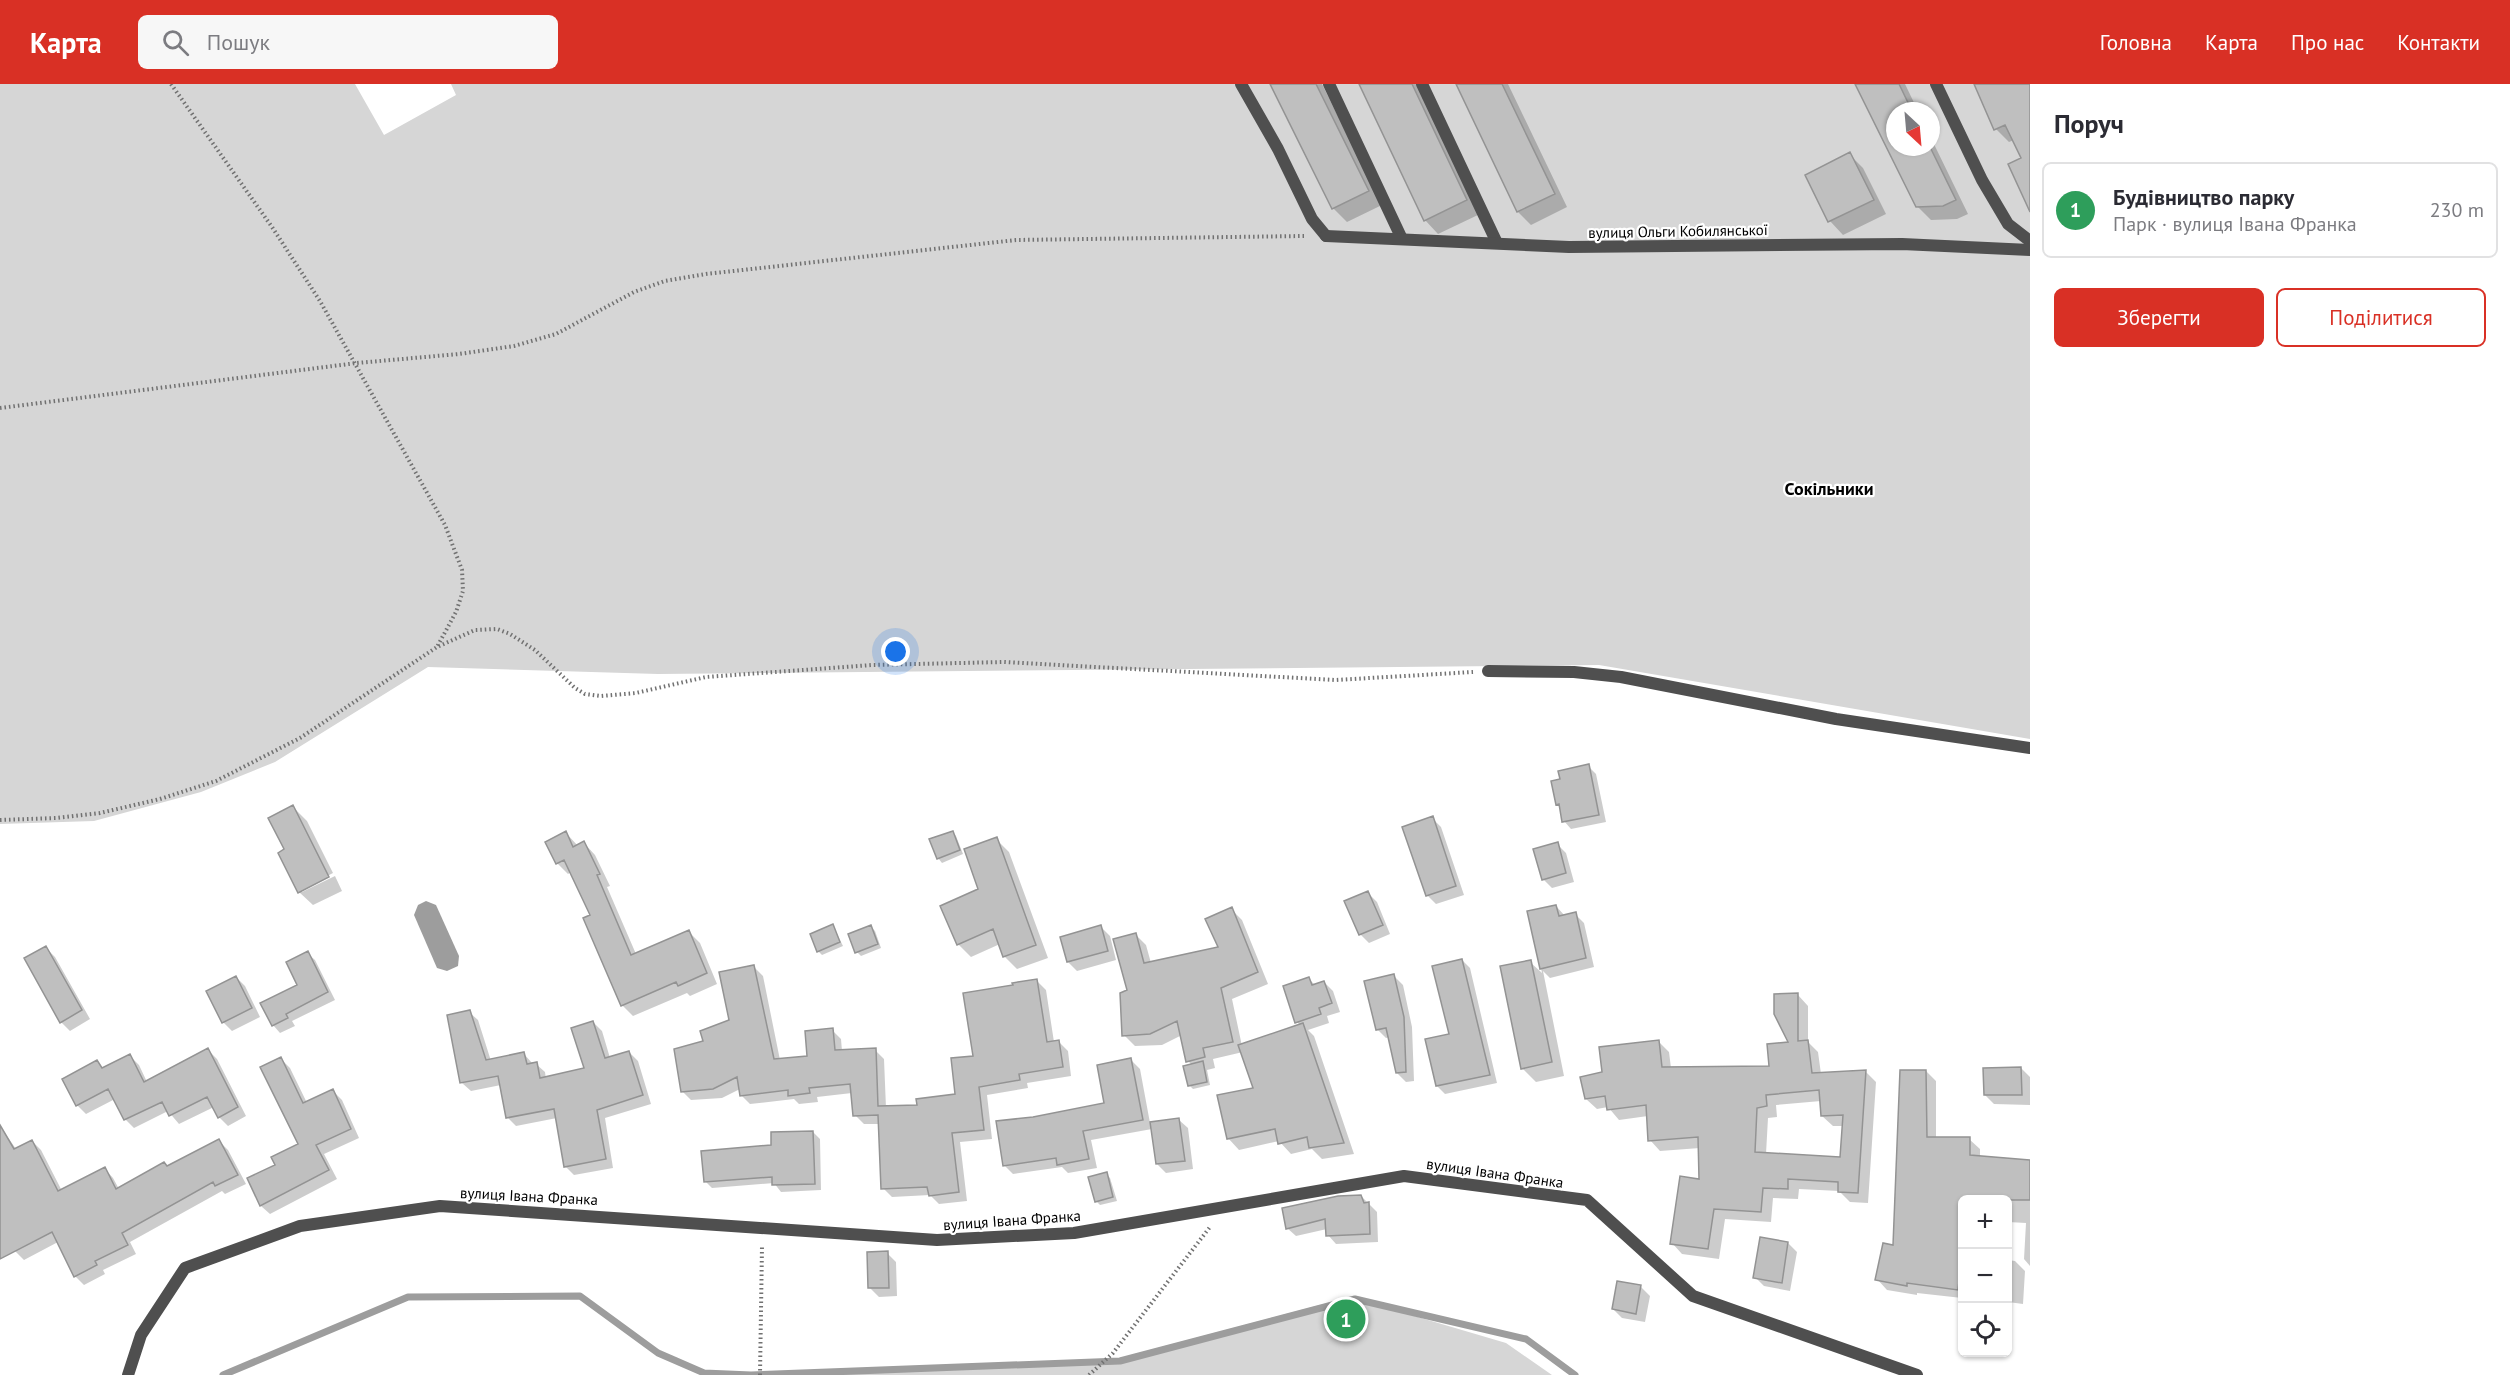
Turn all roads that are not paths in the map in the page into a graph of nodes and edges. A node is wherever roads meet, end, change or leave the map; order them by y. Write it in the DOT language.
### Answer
graph roads {
  1 [pos="1240,84"];
  2 [pos="1329,84"];
  3 [pos="1422,84"];
  4 [pos="1936,84"];
  5 [pos="1402,239"];
  6 [pos="2030,241"];
  7 [pos="1497,243"];
  8 [pos="2030,250"];
  9 [pos="1488,671"];
  10 [pos="2030,748"];
  11 [pos="128,1375"];
  12 [pos="1917,1375"];
  1 -- 5 [label="street, вулиця Ольги Кобилянської"];
  2 -- 5 [label="street"];
  3 -- 7 [label="street"];
  4 -- 6 [label="street"];
  5 -- 7 [label="street, вулиця Ольги Кобилянської"];
  7 -- 8 [label="street, вулиця Ольги Кобилянської"];
  9 -- 10 [label="street"];
  11 -- 12 [label="street, вулиця Івана Франка"];
}
